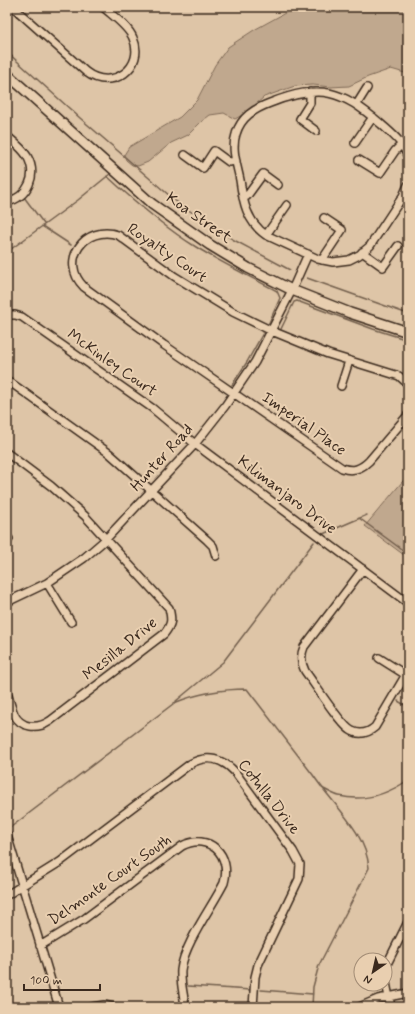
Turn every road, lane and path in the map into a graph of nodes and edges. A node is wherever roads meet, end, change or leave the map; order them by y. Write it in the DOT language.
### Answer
graph roads {
  1 [pos="13,7"];
  2 [pos="103,7"];
  3 [pos="7,74"];
  4 [pos="367,88"];
  5 [pos="310,92"];
  6 [pos="357,104"];
  7 [pos="373,118"];
  8 [pos="316,131"];
  9 [pos="7,136"];
  10 [pos="355,143"];
  11 [pos="404,143"];
  12 [pos="185,155"];
  13 [pos="408,157"];
  14 [pos="359,160"];
  15 [pos="236,161"];
  16 [pos="278,185"];
  17 [pos="408,185"];
  18 [pos="243,198"];
  19 [pos="7,202"];
  20 [pos="287,205"];
  21 [pos="324,218"];
  22 [pos="266,235"];
  23 [pos="398,246"];
  24 [pos="362,252"];
  25 [pos="308,254"];
  26 [pos="322,260"];
  27 [pos="292,290"];
  28 [pos="7,315"];
  29 [pos="272,331"];
  30 [pos="408,332"];
  31 [pos="349,361"];
  32 [pos="7,380"];
  33 [pos="408,384"];
  34 [pos="341,386"];
  35 [pos="235,393"];
  36 [pos="408,415"];
  37 [pos="195,444"];
  38 [pos="7,453"];
  39 [pos="152,490"];
  40 [pos="106,539"];
  41 [pos="216,556"];
  42 [pos="363,569"];
  43 [pos="47,583"];
  44 [pos="7,602"];
  45 [pos="408,603"];
  46 [pos="71,622"];
  47 [pos="379,658"];
  48 [pos="407,673"];
  49 [pos="7,692"];
  50 [pos="7,835"];
  51 [pos="22,886"];
  52 [pos="7,895"];
  53 [pos="408,922"];
  54 [pos="40,946"];
  55 [pos="393,952"];
  56 [pos="388,992"];
  57 [pos="408,993"];
  58 [pos="389,996"];
  59 [pos="59,1007"];
  60 [pos="92,1007"];
  61 [pos="113,1007"];
  62 [pos="185,1007"];
  63 [pos="253,1007"];
  64 [pos="360,1007"];
  65 [pos="391,1007"];
  1 -- 2 [label="street"];
  3 -- 27 [label="main road, Koa Street"];
  4 -- 6 [label="street"];
  5 -- 6 [label="street"];
  5 -- 8 [label="street"];
  5 -- 15 [label="street"];
  6 -- 7 [label="street"];
  7 -- 10 [label="street"];
  7 -- 11 [label="street"];
  9 -- 19 [label="street"];
  11 -- 13 [label="street"];
  11 -- 14 [label="street"];
  12 -- 15 [label="street"];
  15 -- 18 [label="street"];
  16 -- 18 [label="street"];
  17 -- 24 [label="street"];
  18 -- 22 [label="street"];
  20 -- 22 [label="street"];
  21 -- 26 [label="street"];
  22 -- 25 [label="street"];
  23 -- 24 [label="street"];
  24 -- 26 [label="street"];
  25 -- 26 [label="street"];
  25 -- 27 [label="street, Hunter Road"];
  27 -- 29 [label="street, Hunter Road"];
  27 -- 30 [label="main road, Koa Street"];
  28 -- 37 [label="street, McKinley Court"];
  29 -- 31 [label="street"];
  29 -- 35 [label="street, Hunter Road"];
  29 -- 35 [label="street, Royalty Court"];
  31 -- 33 [label="street"];
  31 -- 34 [label="street"];
  32 -- 39 [label="street"];
  35 -- 36 [label="street, Imperial Place"];
  35 -- 37 [label="street, Hunter Road"];
  37 -- 39 [label="street, Hunter Road"];
  37 -- 42 [label="street, Kilimanjaro Drive"];
  38 -- 40 [label="street"];
  39 -- 40 [label="street, Hunter Road"];
  39 -- 41 [label="street"];
  40 -- 43 [label="street, Hunter Road"];
  40 -- 49 [label="street, Mesilla Drive"];
  42 -- 45 [label="street, Kilimanjaro Drive"];
  42 -- 48 [label="street"];
  43 -- 44 [label="street, Hunter Road"];
  43 -- 46 [label="street"];
  47 -- 48 [label="street"];
  50 -- 51 [label="street"];
  51 -- 52 [label="street, Cotulla Drive"];
  51 -- 54 [label="street"];
  51 -- 63 [label="street, Cotulla Drive"];
  53 -- 55 [label="street"];
  54 -- 59 [label="street"];
  54 -- 62 [label="street, Delmonte Court South"];
  56 -- 58 [label="street"];
  57 -- 58 [label="street"];
  58 -- 64 [label="street"];
  58 -- 65 [label="street"];
  60 -- 61 [label="street"];
}
